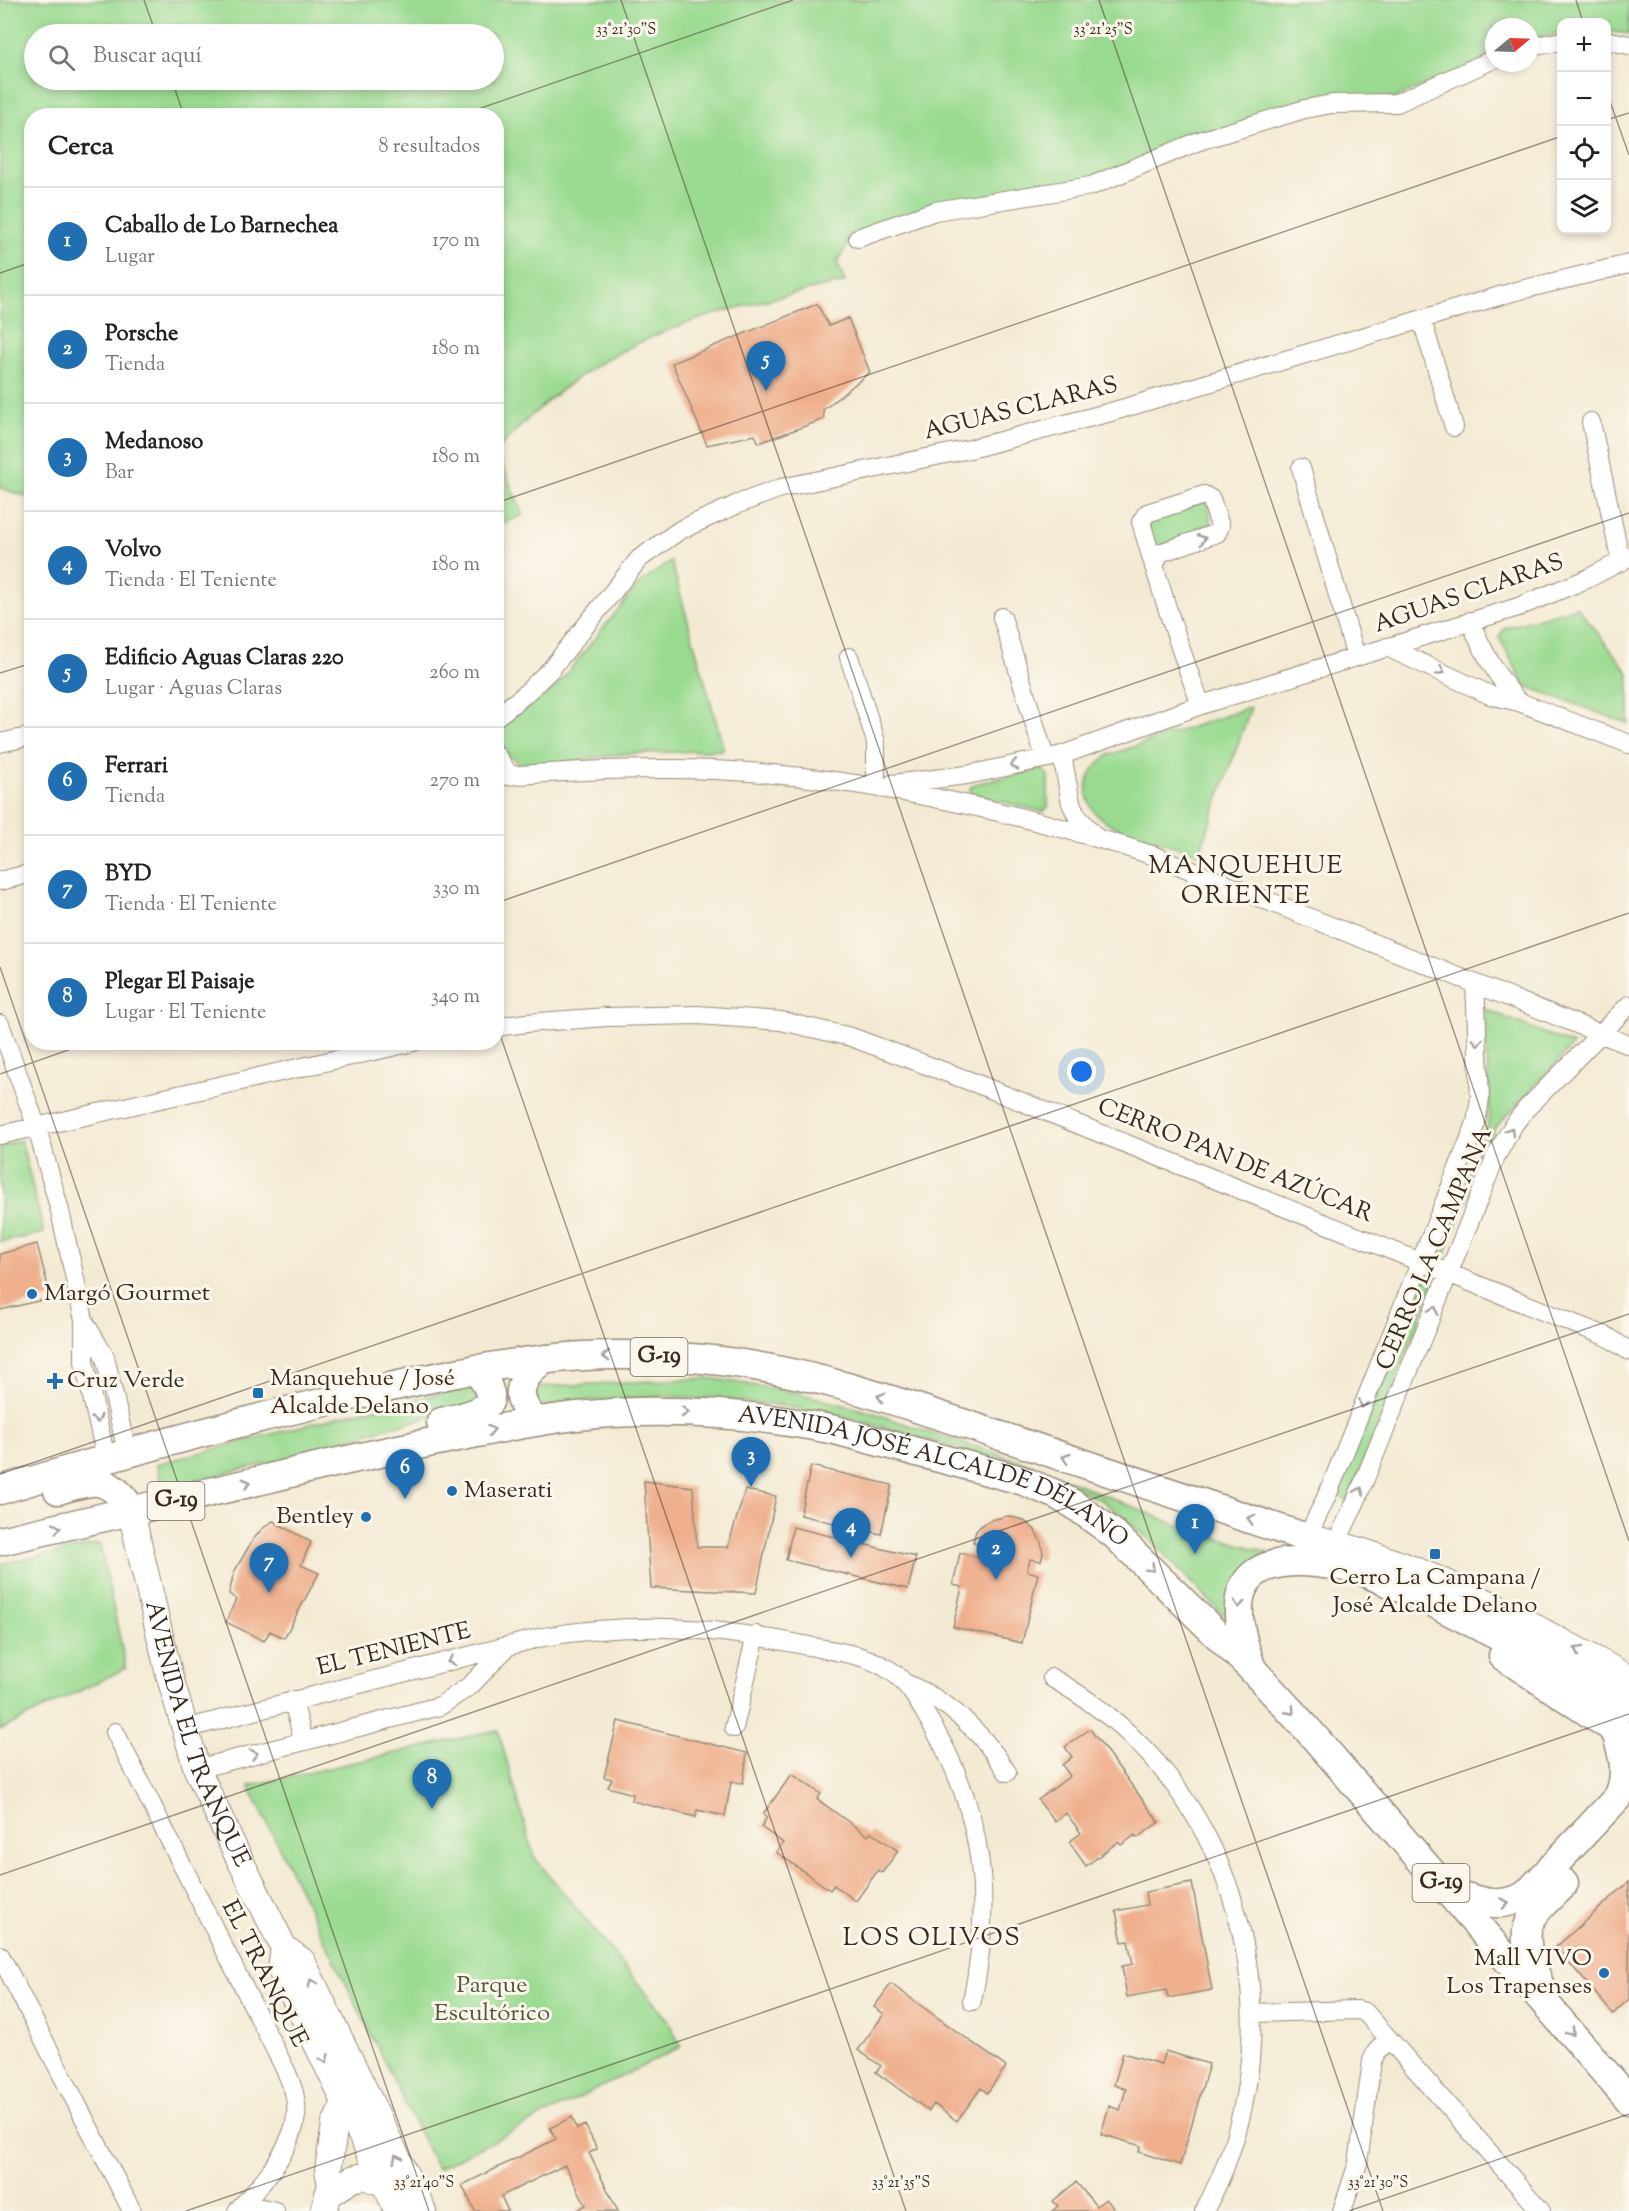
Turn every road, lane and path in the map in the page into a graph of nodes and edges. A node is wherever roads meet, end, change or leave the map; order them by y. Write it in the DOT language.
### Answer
graph roads {
  1 [pos="1611,41"];
  2 [pos="1557,42"];
  3 [pos="1539,45"];
  4 [pos="1629,45"];
  5 [pos="1485,63"];
  6 [pos="858,238"];
  7 [pos="1629,264"];
  8 [pos="1422,320"];
  9 [pos="1591,422"];
  10 [pos="1454,427"];
  11 [pos="1301,468"];
  12 [pos="1625,559"];
  13 [pos="1154,567"];
  14 [pos="1002,617"];
  15 [pos="1470,621"];
  16 [pos="1387,647"];
  17 [pos="849,657"];
  18 [pos="1356,657"];
  19 [pos="1519,702"];
  20 [pos="1201,705"];
  21 [pos="504,711"];
  22 [pos="24,738"];
  23 [pos="0,743"];
  24 [pos="1629,744"];
  25 [pos="1053,756"];
  26 [pos="967,775"];
  27 [pos="504,777"];
  28 [pos="876,786"];
  29 [pos="1071,803"];
  30 [pos="965,805"];
  31 [pos="1042,824"];
  32 [pos="1096,837"];
  33 [pos="24,875"];
  34 [pos="0,881"];
  35 [pos="1475,984"];
  36 [pos="1629,1005"];
  37 [pos="0,1024"];
  38 [pos="504,1026"];
  39 [pos="1602,1034"];
  40 [pos="1629,1045"];
  41 [pos="379,1050"];
  42 [pos="37,1128"];
  43 [pos="0,1135"];
  44 [pos="1419,1262"];
  45 [pos="1449,1274"];
  46 [pos="1629,1351"];
  47 [pos="545,1359"];
  48 [pos="475,1369"];
  49 [pos="536,1421"];
  50 [pos="117,1455"];
  51 [pos="351,1458"];
  52 [pos="0,1490"];
  53 [pos="0,1504"];
  54 [pos="131,1512"];
  55 [pos="1307,1538"];
  56 [pos="0,1540"];
  57 [pos="1336,1544"];
  58 [pos="1358,1569"];
  59 [pos="756,1635"];
  60 [pos="507,1647"];
  61 [pos="1251,1668"];
  62 [pos="1052,1678"];
  63 [pos="1629,1679"];
  64 [pos="905,1683"];
  65 [pos="293,1700"];
  66 [pos="1624,1726"];
  67 [pos="184,1728"];
  68 [pos="734,1728"];
  69 [pos="115,1732"];
  70 [pos="303,1740"];
  71 [pos="197,1769"];
  72 [pos="1007,1772"];
  73 [pos="1629,1813"];
  74 [pos="1449,1892"];
  75 [pos="0,1955"];
  76 [pos="972,2001"];
  77 [pos="1545,2002"];
  78 [pos="1252,2013"];
  79 [pos="1388,2039"];
  80 [pos="360,2099"];
  81 [pos="1629,2100"];
  82 [pos="359,2130"];
  83 [pos="385,2184"];
  84 [pos="328,2197"];
  85 [pos="240,2207"];
  86 [pos="132,2211"];
  87 [pos="275,2211"];
  88 [pos="398,2211"];
  89 [pos="423,2211"];
  90 [pos="1204,2211"];
  91 [pos="1341,2211"];
  92 [pos="1541,2211"];
  1 -- 4 [label="street"];
  2 -- 3 [label="street"];
  5 -- 6 [label="street"];
  7 -- 8 [label="street, AGUAS CLARAS"];
  8 -- 10 [label="street"];
  8 -- 21 [label="street, AGUAS CLARAS"];
  9 -- 12 [label="street"];
  11 -- 18 [label="street, AGUAS CLARAS"];
  12 -- 15 [label="street, AGUAS CLARAS"];
  13 -- 13 [label="street, one-way"];
  13 -- 20 [label="street"];
  14 -- 25 [label="street"];
  15 -- 16 [label="street, AGUAS CLARAS"];
  15 -- 19 [label="street"];
  16 -- 18 [label="street, AGUAS CLARAS"];
  16 -- 19 [label="street, one-way"];
  17 -- 28 [label="street"];
  18 -- 20 [label="street, AGUAS CLARAS"];
  19 -- 24 [label="street"];
  20 -- 25 [label="street, AGUAS CLARAS"];
  22 -- 23 [label="street"];
  25 -- 26 [label="street, AGUAS CLARAS, one-way"];
  25 -- 29 [label="street"];
  26 -- 28 [label="street, AGUAS CLARAS"];
  26 -- 30 [label="street"];
  27 -- 28 [label="street"];
  28 -- 30 [label="street"];
  29 -- 31 [label="street"];
  29 -- 32 [label="street"];
  30 -- 31 [label="street"];
  31 -- 32 [label="street"];
  32 -- 35 [label="street"];
  33 -- 34 [label="street"];
  35 -- 39 [label="street"];
  35 -- 44 [label="street, CERRO LA CAMPANA, one-way"];
  36 -- 39 [label="street, CERRO LA CAMPANA"];
  37 -- 42 [label="street"];
  38 -- 44 [label="street, CERRO PAN DE AZÚCAR"];
  39 -- 40 [label="street"];
  45 -- 39 [label="street, CERRO LA CAMPANA, one-way"];
  41 -- 42 [label="street"];
  42 -- 43 [label="street"];
  42 -- 50 [label="street"];
  44 -- 45 [label="street, CERRO PAN DE AZÚCAR"];
  44 -- 55 [label="street, CERRO LA CAMPANA, one-way"];
  45 -- 46 [label="street, CERRO PAN DE AZÚCAR"];
  57 -- 45 [label="street, CERRO LA CAMPANA, one-way"];
  47 -- 48 [label="main road, G-19"];
  47 -- 49 [label="main road"];
  55 -- 47 [label="main road, G-19, one-way"];
  48 -- 50 [label="main road, G-19"];
  48 -- 51 [label="main road"];
  51 -- 49 [label="main road, AVENIDA JOSÉ ALCALDE DÉLANO / G-19, one-way"];
  49 -- 61 [label="main road, AVENIDA JOSÉ ALCALDE DÉLANO / G-19, one-way"];
  50 -- 52 [label="main road, G-19"];
  54 -- 51 [label="main road, AVENIDA JOSÉ ALCALDE DÉLANO / G-19, one-way"];
  53 -- 54 [label="main road"];
  56 -- 54 [label="main road, AVENIDA JOSÉ ALCALDE DÉLANO / G-19, one-way"];
  54 -- 67 [label="main road, AVENIDA EL TRANQUE"];
  55 -- 57 [label="main road, G-19"];
  55 -- 58 [label="main road"];
  63 -- 57 [label="main road, G-19, one-way"];
  58 -- 61 [label="main road, one-way"];
  58 -- 66 [label="main road"];
  59 -- 60 [label="street, EL TENIENTE"];
  59 -- 64 [label="street, EL TENIENTE"];
  59 -- 68 [label="street"];
  60 -- 65 [label="street, EL TENIENTE, one-way"];
  60 -- 70 [label="street, EL TENIENTE"];
  61 -- 74 [label="main road, AVENIDA JOSÉ ALCALDE DÉLANO / G-19, one-way"];
  62 -- 78 [label="street"];
  64 -- 72 [label="street, EL TENIENTE"];
  64 -- 76 [label="street, EL TENIENTE"];
  65 -- 67 [label="street, EL TENIENTE"];
  65 -- 70 [label="street, EL TENIENTE"];
  74 -- 66 [label="main road, one-way"];
  67 -- 71 [label="main road, AVENIDA EL TRANQUE"];
  69 -- 85 [label="street, EL TRANQUE"];
  71 -- 70 [label="street, EL TENIENTE, one-way"];
  71 -- 80 [label="main road, AVENIDA EL TRANQUE"];
  73 -- 77 [label="main road"];
  74 -- 77 [label="main road, AVENIDA JOSÉ ALCALDE DÉLANO / G-19"];
  75 -- 86 [label="street"];
  77 -- 81 [label="main road, AVENIDA JOSÉ ALCALDE DÉLANO / G-19, one-way"];
  78 -- 79 [label="street"];
  78 -- 90 [label="street"];
  79 -- 91 [label="street"];
  79 -- 92 [label="street"];
  80 -- 82 [label="main road"];
  80 -- 84 [label="main road"];
  89 -- 80 [label="main road, AVENIDA EL TRANQUE, one-way"];
  82 -- 83 [label="main road"];
  82 -- 84 [label="main road"];
  83 -- 84 [label="main road"];
  83 -- 88 [label="main road"];
  85 -- 87 [label="street, EL TRANQUE"];
}
